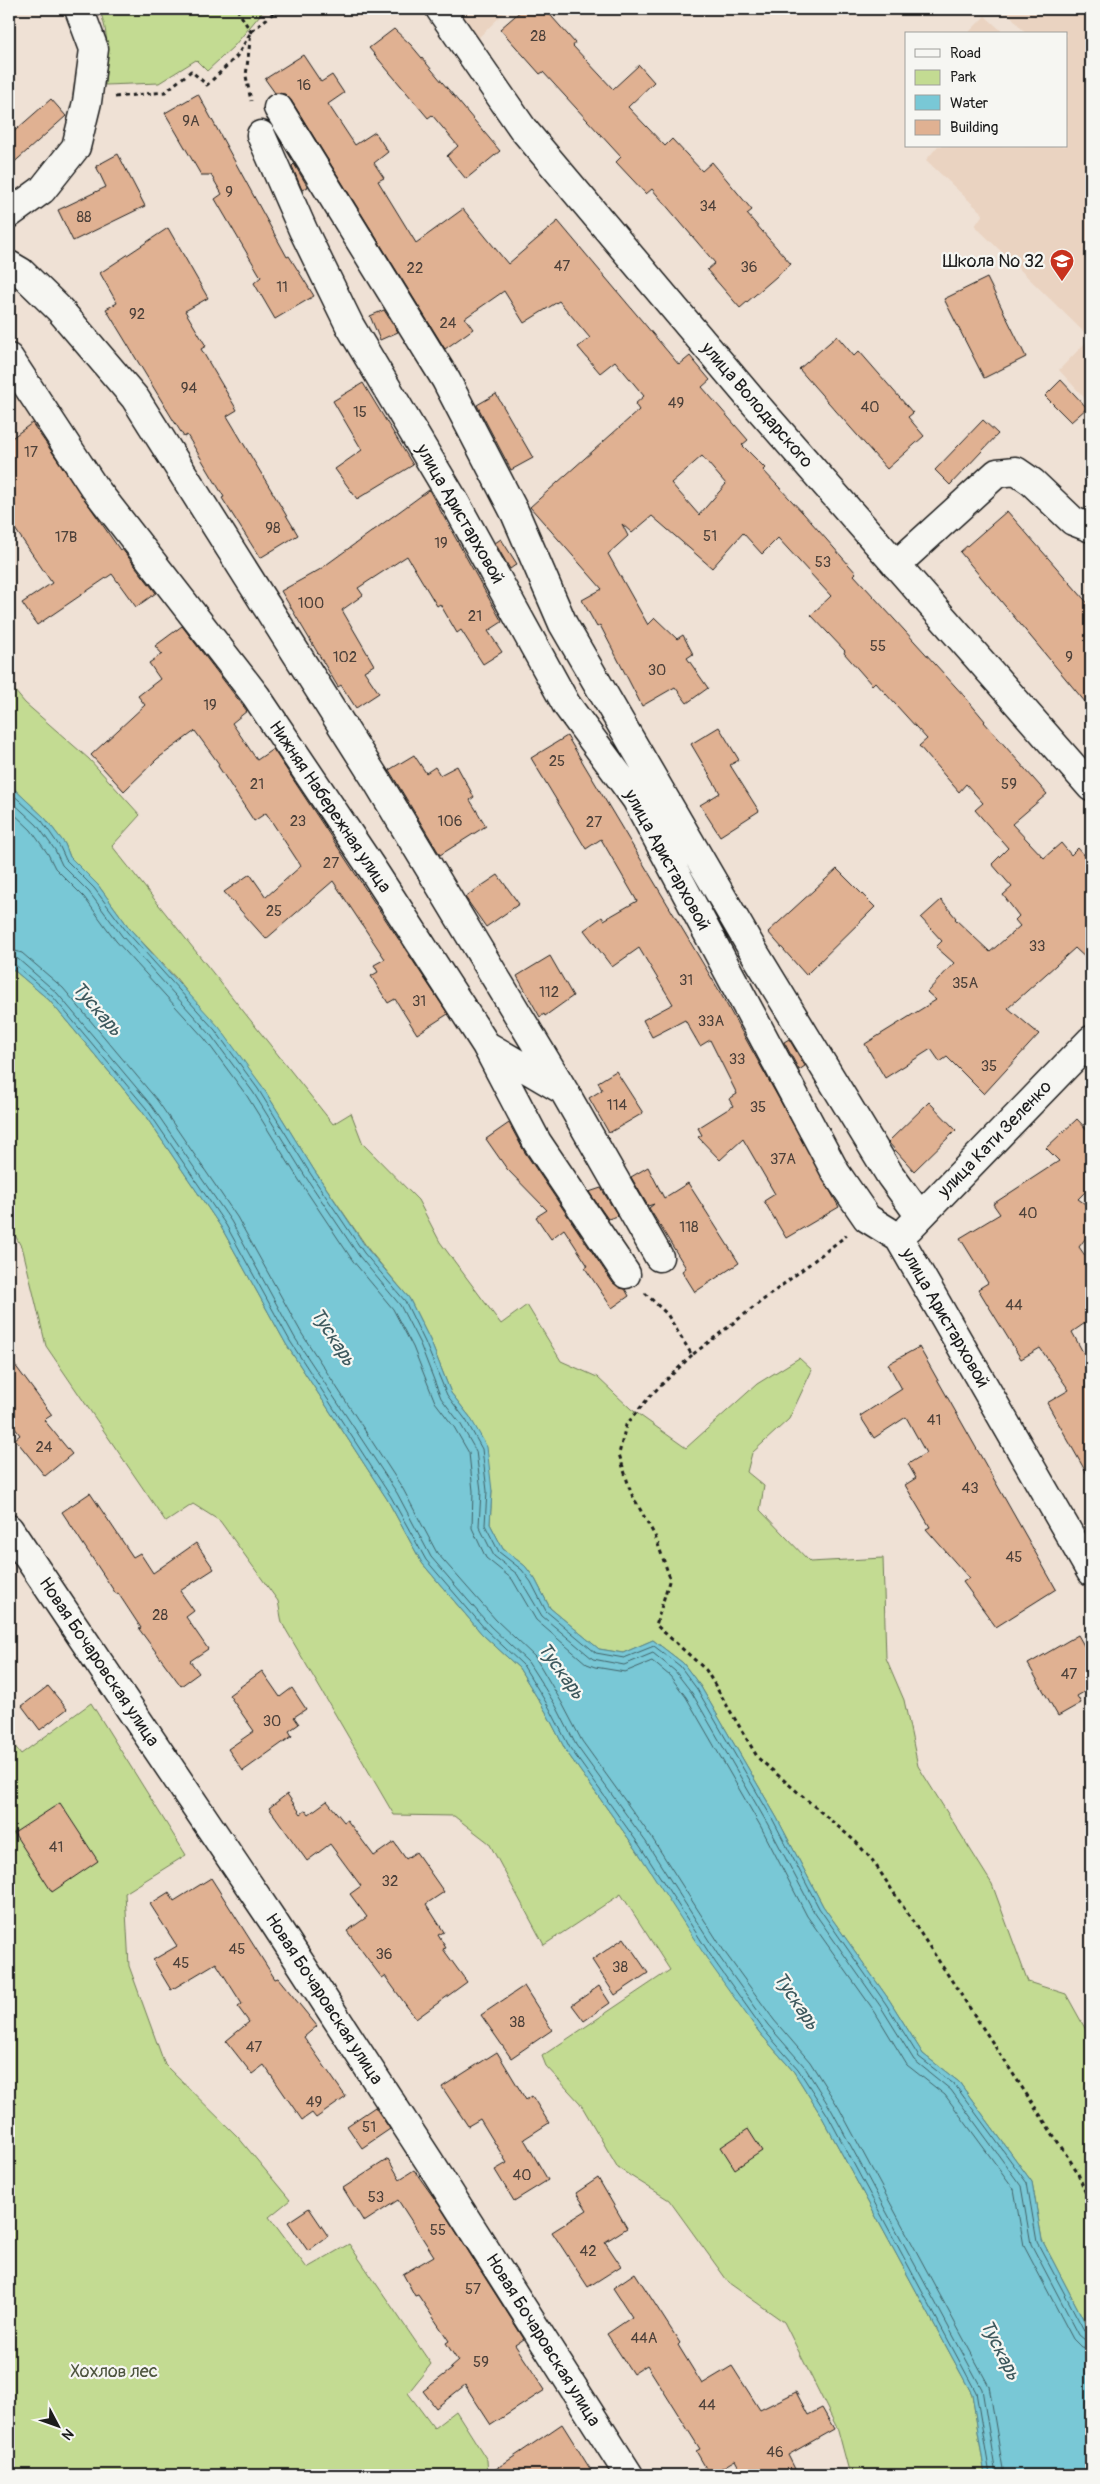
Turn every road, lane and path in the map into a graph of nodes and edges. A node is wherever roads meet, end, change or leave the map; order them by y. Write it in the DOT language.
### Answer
graph roads {
  1 [pos="79,9"];
  2 [pos="237,9"];
  3 [pos="278,9"];
  4 [pos="440,9"];
  5 [pos="251,32"];
  6 [pos="108,98"];
  7 [pos="278,108"];
  8 [pos="262,135"];
  9 [pos="9,214"];
  10 [pos="9,265"];
  11 [pos="10,362"];
  12 [pos="1091,528"];
  13 [pos="896,565"];
  14 [pos="1091,787"];
  15 [pos="1091,1040"];
  16 [pos="486,1045"];
  17 [pos="564,1091"];
  18 [pos="920,1216"];
  19 [pos="853,1231"];
  20 [pos="899,1238"];
  21 [pos="659,1257"];
  22 [pos="626,1274"];
  23 [pos="692,1355"];
  24 [pos="9,1529"];
  25 [pos="1091,1572"];
  26 [pos="1091,2206"];
  27 [pos="629,2475"];
  1 -- 9 [label="street"];
  2 -- 5 [label="path"];
  3 -- 5 [label="path"];
  4 -- 13 [label="street, улица Володарского"];
  5 -- 6 [label="path"];
  5 -- 8 [label="path"];
  7 -- 18 [label="street"];
  8 -- 20 [label="street, улица Аристарховой"];
  10 -- 17 [label="street"];
  11 -- 16 [label="street, Нижняя Набережная улица"];
  12 -- 13 [label="street"];
  13 -- 14 [label="street, улица Володарского"];
  15 -- 18 [label="street, улица Кати Зеленко"];
  16 -- 17 [label="street"];
  16 -- 22 [label="street, Нижняя Набережная улица"];
  17 -- 21 [label="street"];
  18 -- 20 [label="street, улица Кати Зеленко"];
  19 -- 23 [label="path"];
  20 -- 25 [label="street, улица Аристарховой"];
  22 -- 23 [label="path"];
  23 -- 26 [label="path"];
  24 -- 27 [label="street, Новая Бочаровская улица"];
}
